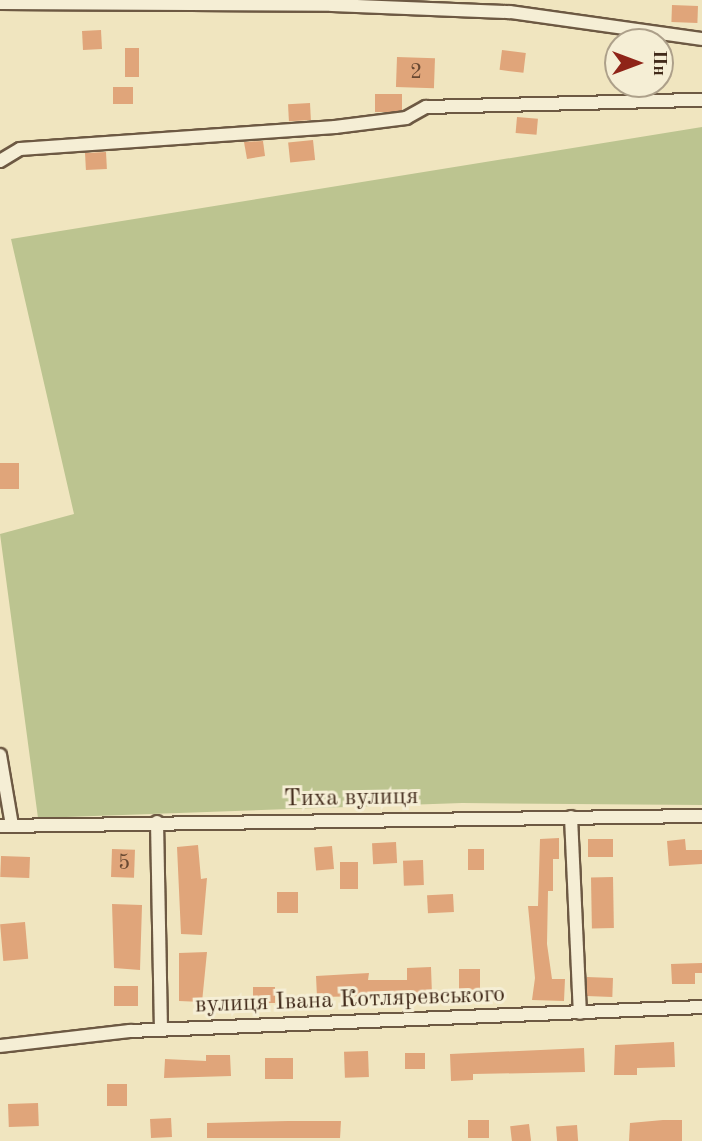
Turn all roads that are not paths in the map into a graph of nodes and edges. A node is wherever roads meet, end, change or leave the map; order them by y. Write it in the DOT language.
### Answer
graph roads {
  1 [pos="168,2"];
  2 [pos="0,3"];
  3 [pos="702,39"];
  4 [pos="702,100"];
  5 [pos="0,160"];
  6 [pos="0,755"];
  7 [pos="702,816"];
  8 [pos="571,817"];
  9 [pos="158,822"];
  10 [pos="6,826"];
  11 [pos="702,1007"];
  12 [pos="580,1013"];
  13 [pos="161,1030"];
  14 [pos="0,1046"];
  1 -- 2 [label="street"];
  1 -- 3 [label="street"];
  4 -- 5 [label="street"];
  6 -- 10 [label="street"];
  7 -- 8 [label="street, Тиха вулиця"];
  8 -- 9 [label="street, Тиха вулиця"];
  8 -- 12 [label="street"];
  9 -- 10 [label="street, Тиха вулиця"];
  9 -- 13 [label="street"];
  11 -- 12 [label="street, вулиця Івана Котляревського"];
  12 -- 13 [label="street, вулиця Івана Котляревського"];
  13 -- 14 [label="street, вулиця Івана Котляревського"];
}
